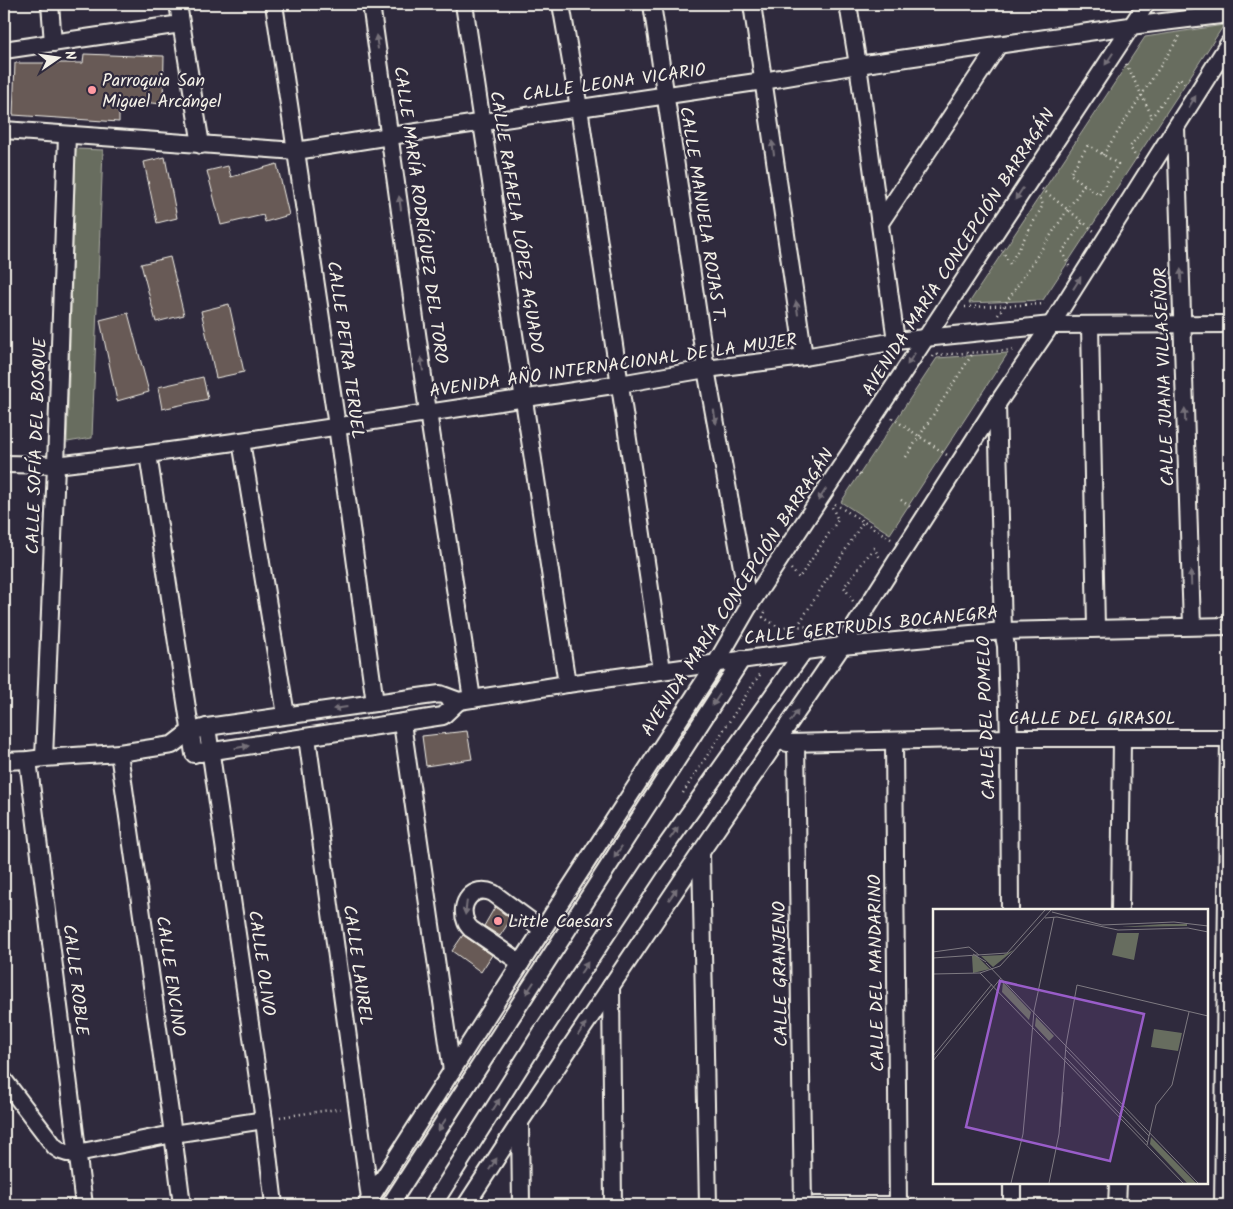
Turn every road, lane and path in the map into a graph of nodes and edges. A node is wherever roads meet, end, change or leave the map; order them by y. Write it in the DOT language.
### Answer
graph roads {
  1 [pos="50,4"];
  2 [pos="178,4"];
  3 [pos="274,4"];
  4 [pos="371,4"];
  5 [pos="464,4"];
  6 [pos="561,4"];
  7 [pos="652,4"];
  8 [pos="752,4"];
  9 [pos="848,4"];
  10 [pos="1146,4"];
  11 [pos="1229,14"];
  12 [pos="1192,18"];
  13 [pos="181,24"];
  14 [pos="1130,26"];
  15 [pos="1229,42"];
  16 [pos="53,43"];
  17 [pos="998,46"];
  18 [pos="4,50"];
  19 [pos="1124,61"];
  20 [pos="858,65"];
  21 [pos="763,80"];
  22 [pos="1189,89"];
  23 [pos="665,95"];
  24 [pos="1142,95"];
  25 [pos="579,108"];
  26 [pos="1152,116"];
  27 [pos="482,122"];
  28 [pos="1176,127"];
  29 [pos="4,130"];
  30 [pos="67,134"];
  31 [pos="390,136"];
  32 [pos="201,144"];
  33 [pos="296,151"];
  34 [pos="1103,155"];
  35 [pos="1139,163"];
  36 [pos="1084,185"];
  37 [pos="1067,210"];
  38 [pos="1083,222"];
  39 [pos="880,223"];
  40 [pos="1094,231"];
  41 [pos="996,255"];
  42 [pos="1065,273"];
  43 [pos="968,299"];
  44 [pos="1045,304"];
  45 [pos="1004,306"];
  46 [pos="1229,324"];
  47 [pos="1051,325"];
  48 [pos="1090,325"];
  49 [pos="1182,325"];
  50 [pos="986,332"];
  51 [pos="925,339"];
  52 [pos="896,341"];
  53 [pos="973,352"];
  54 [pos="804,357"];
  55 [pos="1010,358"];
  56 [pos="929,363"];
  57 [pos="706,369"];
  58 [pos="620,384"];
  59 [pos="524,398"];
  60 [pos="996,404"];
  61 [pos="428,412"];
  62 [pos="892,418"];
  63 [pos="337,426"];
  64 [pos="919,436"];
  65 [pos="241,441"];
  66 [pos="148,454"];
  67 [pos="946,455"];
  68 [pos="906,457"];
  69 [pos="4,464"];
  70 [pos="56,465"];
  71 [pos="856,471"];
  72 [pos="862,477"];
  73 [pos="901,500"];
  74 [pos="912,508"];
  75 [pos="863,522"];
  76 [pos="888,546"];
  77 [pos="884,552"];
  78 [pos="791,569"];
  79 [pos="750,606"];
  80 [pos="848,607"];
  81 [pos="767,609"];
  82 [pos="839,620"];
  83 [pos="1192,626"];
  84 [pos="1229,626"];
  85 [pos="797,627"];
  86 [pos="1096,628"];
  87 [pos="1002,631"];
  88 [pos="842,646"];
  89 [pos="804,651"];
  90 [pos="777,654"];
  91 [pos="742,659"];
  92 [pos="716,663"];
  93 [pos="662,670"];
  94 [pos="754,683"];
  95 [pos="567,684"];
  96 [pos="466,700"];
  97 [pos="375,703"];
  98 [pos="286,716"];
  99 [pos="402,723"];
  100 [pos="207,727"];
  101 [pos="189,732"];
  102 [pos="306,737"];
  103 [pos="1009,738"];
  104 [pos="1229,738"];
  105 [pos="1122,739"];
  106 [pos="894,741"];
  107 [pos="796,743"];
  108 [pos="774,744"];
  109 [pos="172,745"];
  110 [pos="211,752"];
  111 [pos="119,753"];
  112 [pos="194,754"];
  113 [pos="36,759"];
  114 [pos="4,761"];
  115 [pos="701,852"];
  116 [pos="1010,909"];
  117 [pos="1120,909"];
  118 [pos="543,930"];
  119 [pos="521,964"];
  120 [pos="611,986"];
  121 [pos="452,1071"];
  122 [pos="4,1080"];
  123 [pos="358,1106"];
  124 [pos="264,1120"];
  125 [pos="520,1122"];
  126 [pos="174,1134"];
  127 [pos="77,1153"];
  128 [pos="1012,1184"];
  129 [pos="1118,1184"];
  130 [pos="368,1202"];
  131 [pos="84,1205"];
  132 [pos="182,1205"];
  133 [pos="274,1205"];
  134 [pos="390,1205"];
  135 [pos="433,1205"];
  136 [pos="466,1205"];
  137 [pos="521,1205"];
  138 [pos="613,1205"];
  139 [pos="708,1205"];
  140 [pos="803,1205"];
  141 [pos="815,1205"];
  142 [pos="898,1205"];
  143 [pos="904,1205"];
  144 [pos="1012,1205"];
  145 [pos="1117,1205"];
  146 [pos="1223,1205"];
  1 -- 16 [label="street"];
  2 -- 13 [label="street"];
  3 -- 33 [label="street, CALLE PETRA TERUEL"];
  31 -- 4 [label="street, CALLE MARÍA RODRÍGUEZ DEL TORO, one-way"];
  5 -- 27 [label="street, CALLE RAFAELA LÓPEZ AGUADO"];
  6 -- 25 [label="street"];
  7 -- 23 [label="street, CALLE MANUELA ROJAS T."];
  8 -- 21 [label="street"];
  9 -- 20 [label="street"];
  10 -- 14 [label="street, AVENIDA MARÍA CONCEPCIÓN BARRAGÁN"];
  11 -- 12 [label="street, CALLE LEONA VICARIO"];
  12 -- 14 [label="street, CALLE LEONA VICARIO"];
  12 -- 24 [label="path"];
  13 -- 16 [label="street"];
  13 -- 32 [label="street"];
  14 -- 17 [label="street, CALLE LEONA VICARIO"];
  14 -- 51 [label="street, AVENIDA MARÍA CONCEPCIÓN BARRAGÁN, one-way"];
  28 -- 15 [label="street, one-way"];
  16 -- 18 [label="street"];
  17 -- 20 [label="street, CALLE LEONA VICARIO"];
  17 -- 39 [label="street"];
  19 -- 24 [label="path"];
  20 -- 21 [label="street, CALLE LEONA VICARIO"];
  20 -- 39 [label="street"];
  21 -- 23 [label="street, CALLE LEONA VICARIO"];
  54 -- 21 [label="street, one-way"];
  22 -- 26 [label="path"];
  23 -- 25 [label="street, CALLE LEONA VICARIO"];
  23 -- 57 [label="street, CALLE MANUELA ROJAS T."];
  24 -- 26 [label="path"];
  24 -- 34 [label="path"];
  25 -- 27 [label="street, CALLE LEONA VICARIO"];
  25 -- 58 [label="street"];
  26 -- 35 [label="path"];
  27 -- 31 [label="street, CALLE LEONA VICARIO"];
  27 -- 59 [label="street, CALLE RAFAELA LÓPEZ AGUADO"];
  47 -- 28 [label="street, one-way"];
  49 -- 28 [label="street, CALLE JUANA VILLASEÑOR, one-way"];
  29 -- 30 [label="street, CALLE LEONA VICARIO"];
  30 -- 32 [label="street, CALLE LEONA VICARIO"];
  30 -- 70 [label="street, CALLE SOFÍA DEL BOSQUE"];
  31 -- 33 [label="street, CALLE LEONA VICARIO"];
  61 -- 31 [label="street, CALLE MARÍA RODRÍGUEZ DEL TORO, one-way"];
  32 -- 33 [label="street, CALLE LEONA VICARIO"];
  33 -- 63 [label="street, CALLE PETRA TERUEL"];
  34 -- 36 [label="path"];
  34 -- 36 [label="path"];
  36 -- 37 [label="path"];
  37 -- 38 [label="path"];
  37 -- 41 [label="path"];
  37 -- 45 [label="path"];
  38 -- 40 [label="path"];
  38 -- 42 [label="path"];
  39 -- 52 [label="street"];
  43 -- 45 [label="path"];
  44 -- 45 [label="path"];
  45 -- 50 [label="path"];
  46 -- 49 [label="street, AVENIDA AÑO INTERNACIONAL DE LA MUJER"];
  47 -- 48 [label="street, AVENIDA AÑO INTERNACIONAL DE LA MUJER"];
  47 -- 50 [label="street, AVENIDA AÑO INTERNACIONAL DE LA MUJER"];
  47 -- 60 [label="street"];
  48 -- 49 [label="street, AVENIDA AÑO INTERNACIONAL DE LA MUJER"];
  48 -- 86 [label="street"];
  83 -- 49 [label="street, CALLE JUANA VILLASEÑOR, one-way"];
  50 -- 51 [label="street, AVENIDA AÑO INTERNACIONAL DE LA MUJER"];
  50 -- 53 [label="path"];
  51 -- 52 [label="street, AVENIDA AÑO INTERNACIONAL DE LA MUJER"];
  51 -- 79 [label="street, AVENIDA MARÍA CONCEPCIÓN BARRAGÁN, one-way"];
  52 -- 54 [label="street, AVENIDA AÑO INTERNACIONAL DE LA MUJER"];
  53 -- 55 [label="path"];
  53 -- 56 [label="path"];
  53 -- 64 [label="path"];
  54 -- 57 [label="street, AVENIDA AÑO INTERNACIONAL DE LA MUJER"];
  57 -- 58 [label="street, AVENIDA AÑO INTERNACIONAL DE LA MUJER"];
  57 -- 79 [label="street, CALLE MANUELA ROJAS T., one-way"];
  58 -- 59 [label="street, AVENIDA AÑO INTERNACIONAL DE LA MUJER"];
  58 -- 93 [label="street"];
  59 -- 61 [label="street, AVENIDA AÑO INTERNACIONAL DE LA MUJER"];
  59 -- 95 [label="street, CALLE RAFAELA LÓPEZ AGUADO"];
  60 -- 87 [label="street, CALLE DEL POMELO"];
  60 -- 88 [label="street"];
  61 -- 63 [label="street, AVENIDA AÑO INTERNACIONAL DE LA MUJER"];
  61 -- 96 [label="street, CALLE MARÍA RODRÍGUEZ DEL TORO"];
  62 -- 64 [label="path"];
  63 -- 65 [label="street, AVENIDA AÑO INTERNACIONAL DE LA MUJER"];
  63 -- 97 [label="street, CALLE PETRA TERUEL"];
  64 -- 67 [label="path"];
  64 -- 68 [label="path"];
  65 -- 66 [label="street, AVENIDA AÑO INTERNACIONAL DE LA MUJER"];
  65 -- 98 [label="street"];
  66 -- 70 [label="street, AVENIDA AÑO INTERNACIONAL DE LA MUJER"];
  66 -- 101 [label="street"];
  69 -- 70 [label="street, AVENIDA AÑO INTERNACIONAL DE LA MUJER"];
  70 -- 113 [label="street, CALLE SOFÍA DEL BOSQUE"];
  71 -- 72 [label="path"];
  73 -- 74 [label="path"];
  75 -- 76 [label="path"];
  75 -- 78 [label="path"];
  75 -- 85 [label="path"];
  77 -- 80 [label="path"];
  79 -- 92 [label="street, AVENIDA MARÍA CONCEPCIÓN BARRAGÁN"];
  81 -- 85 [label="path"];
  82 -- 85 [label="path"];
  83 -- 84 [label="street, CALLE GERTRUDIS BOCANEGRA"];
  83 -- 86 [label="street, CALLE GERTRUDIS BOCANEGRA"];
  85 -- 90 [label="path"];
  86 -- 87 [label="street, CALLE GERTRUDIS BOCANEGRA"];
  87 -- 88 [label="street, CALLE GERTRUDIS BOCANEGRA"];
  87 -- 103 [label="street, CALLE DEL POMELO"];
  88 -- 89 [label="street, CALLE GERTRUDIS BOCANEGRA"];
  108 -- 88 [label="street, one-way"];
  89 -- 90 [label="street, CALLE GERTRUDIS BOCANEGRA"];
  135 -- 89 [label="street, one-way"];
  90 -- 91 [label="street, CALLE GERTRUDIS BOCANEGRA"];
  90 -- 94 [label="path"];
  91 -- 92 [label="street, CALLE GERTRUDIS BOCANEGRA"];
  91 -- 134 [label="street, one-way"];
  92 -- 93 [label="street, CALLE GERTRUDIS BOCANEGRA"];
  92 -- 118 [label="street, AVENIDA MARÍA CONCEPCIÓN BARRAGÁN"];
  93 -- 95 [label="street, CALLE GERTRUDIS BOCANEGRA"];
  95 -- 96 [label="street, CALLE GERTRUDIS BOCANEGRA"];
  96 -- 97 [label="street, CALLE GERTRUDIS BOCANEGRA"];
  96 -- 99 [label="street"];
  97 -- 98 [label="street, CALLE GERTRUDIS BOCANEGRA, one-way"];
  98 -- 100 [label="street, CALLE GERTRUDIS BOCANEGRA"];
  99 -- 102 [label="street"];
  99 -- 121 [label="street"];
  100 -- 101 [label="street, CALLE GERTRUDIS BOCANEGRA"];
  100 -- 110 [label="street, CALLE OLIVO"];
  101 -- 109 [label="street, CALLE GERTRUDIS BOCANEGRA"];
  101 -- 112 [label="street"];
  110 -- 102 [label="street, one-way"];
  102 -- 123 [label="street, CALLE LAUREL"];
  103 -- 105 [label="street, CALLE DEL GIRASOL"];
  103 -- 106 [label="street, CALLE DEL GIRASOL"];
  103 -- 116 [label="street, CALLE DEL POMELO"];
  104 -- 105 [label="street, CALLE DEL GIRASOL"];
  104 -- 146 [label="street"];
  105 -- 117 [label="street"];
  106 -- 107 [label="street, CALLE DEL GIRASOL"];
  106 -- 142 [label="street, CALLE DEL MANDARINO"];
  107 -- 108 [label="street, CALLE DEL GIRASOL"];
  107 -- 140 [label="street, CALLE GRANJENO"];
  108 -- 115 [label="street"];
  109 -- 111 [label="street, CALLE GERTRUDIS BOCANEGRA"];
  109 -- 112 [label="street"];
  110 -- 112 [label="street"];
  110 -- 124 [label="street, CALLE OLIVO"];
  111 -- 113 [label="street, CALLE GERTRUDIS BOCANEGRA"];
  111 -- 126 [label="street, CALLE ENCINO"];
  113 -- 114 [label="street, CALLE GERTRUDIS BOCANEGRA"];
  113 -- 127 [label="street, CALLE ROBLE"];
  120 -- 115 [label="street, one-way"];
  115 -- 139 [label="street"];
  118 -- 119 [label="street, AVENIDA MARÍA CONCEPCIÓN BARRAGÁN"];
  118 -- 119 [label="street, one-way"];
  119 -- 121 [label="street, AVENIDA MARÍA CONCEPCIÓN BARRAGÁN"];
  125 -- 120 [label="street, one-way"];
  120 -- 138 [label="street"];
  121 -- 130 [label="street, AVENIDA MARÍA CONCEPCIÓN BARRAGÁN"];
  122 -- 127 [label="street"];
  123 -- 124 [label="path"];
  123 -- 130 [label="street, CALLE LAUREL"];
  124 -- 126 [label="street"];
  124 -- 133 [label="street, CALLE OLIVO"];
  136 -- 125 [label="street, one-way"];
  125 -- 137 [label="street"];
  126 -- 127 [label="street"];
  126 -- 132 [label="street, CALLE ENCINO"];
  127 -- 131 [label="street, CALLE ROBLE"];
  128 -- 144 [label="street"];
  129 -- 145 [label="street"];
  141 -- 142 [label="street"];
  142 -- 143 [label="street"];
}
